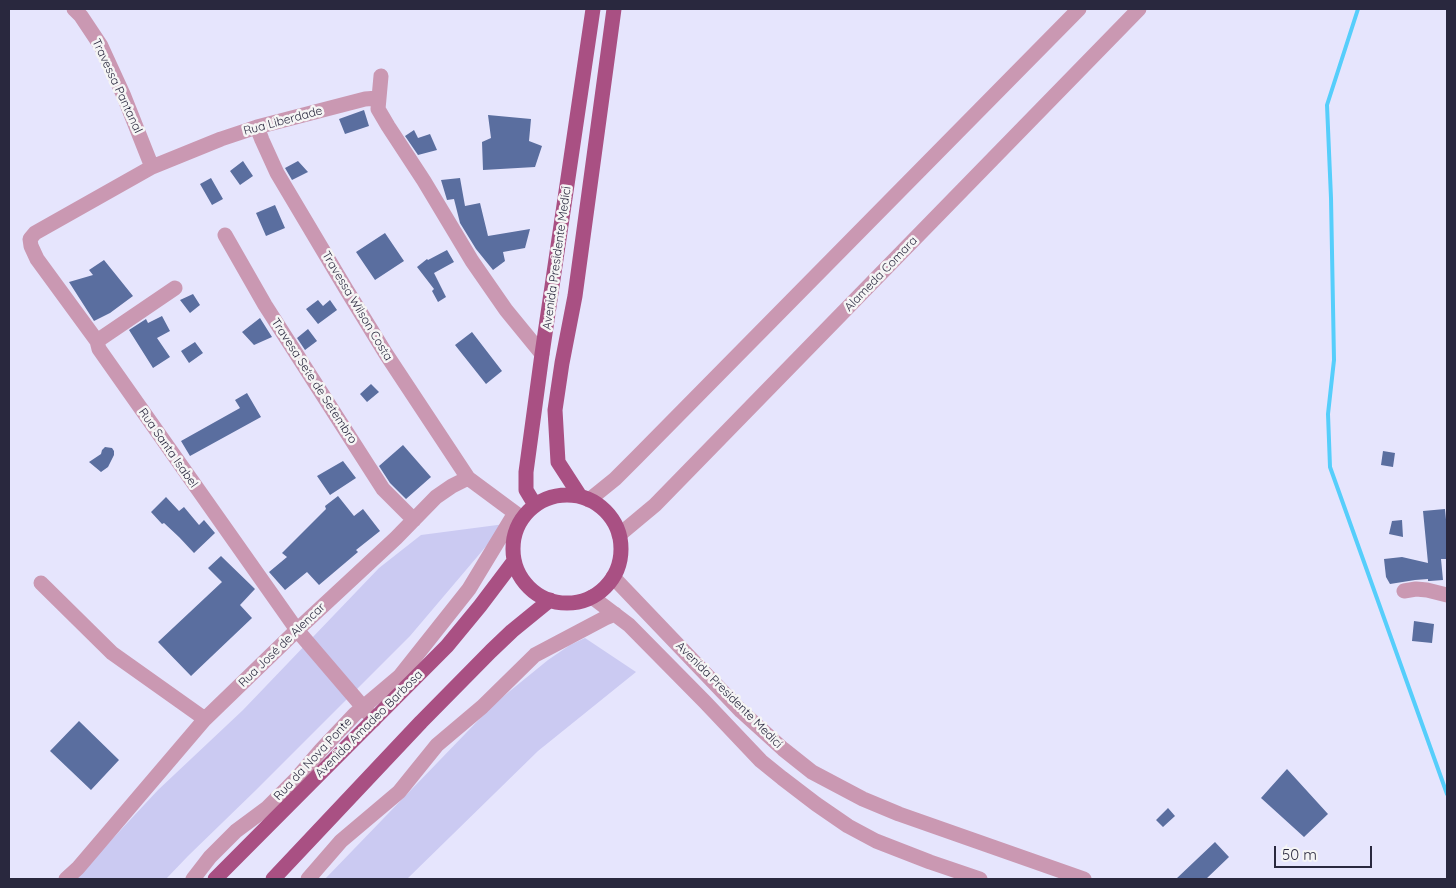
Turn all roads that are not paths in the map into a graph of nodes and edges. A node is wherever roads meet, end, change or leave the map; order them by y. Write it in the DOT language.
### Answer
graph roads {
  1 [pos="74,9"];
  2 [pos="593,9"];
  3 [pos="614,9"];
  4 [pos="1079,9"];
  5 [pos="1139,9"];
  6 [pos="381,76"];
  7 [pos="378,98"];
  8 [pos="257,127"];
  9 [pos="152,167"];
  10 [pos="225,235"];
  11 [pos="175,288"];
  12 [pos="97,341"];
  13 [pos="542,354"];
  14 [pos="468,478"];
  15 [pos="584,498"];
  16 [pos="535,505"];
  17 [pos="519,516"];
  18 [pos="414,520"];
  19 [pos="619,535"];
  20 [pos="514,561"];
  21 [pos="613,577"];
  22 [pos="41,583"];
  23 [pos="1404,591"];
  24 [pos="1447,595"];
  25 [pos="592,596"];
  26 [pos="550,600"];
  27 [pos="615,614"];
  28 [pos="297,630"];
  29 [pos="363,707"];
  30 [pos="205,719"];
  31 [pos="374,720"];
  32 [pos="66,879"];
  33 [pos="193,879"];
  34 [pos="215,879"];
  35 [pos="273,879"];
  36 [pos="308,879"];
  37 [pos="980,879"];
  38 [pos="1084,879"];
  1 -- 9 [label="street, Travessa Pantanal"];
  2 -- 13 [label="main road, Avenida Presidente Medici"];
  3 -- 15 [label="main road, Avenida Presidente Medici"];
  4 -- 15 [label="street"];
  5 -- 19 [label="street, Alameda Comara"];
  6 -- 7 [label="street"];
  7 -- 8 [label="street, Rua Liberdade"];
  7 -- 13 [label="street"];
  8 -- 9 [label="street, Rua Liberdade"];
  8 -- 14 [label="street, Travessa Wilson Costa"];
  9 -- 12 [label="street, Rua Liberdade"];
  10 -- 18 [label="street, Travesa Sete de Setembro"];
  11 -- 12 [label="street"];
  12 -- 28 [label="street, Rua Santa Isabel"];
  13 -- 16 [label="main road, Avenida Presidente Medici"];
  14 -- 17 [label="street"];
  14 -- 18 [label="street, Rua José de Alencar"];
  15 -- 16 [label="main road"];
  15 -- 19 [label="main road"];
  16 -- 17 [label="main road"];
  17 -- 20 [label="main road"];
  17 -- 29 [label="street, Rua da Nova Ponte"];
  18 -- 28 [label="street, Rua José de Alencar"];
  19 -- 21 [label="main road"];
  20 -- 26 [label="main road"];
  20 -- 31 [label="main road, Avenida Amadeo Barbosa"];
  21 -- 25 [label="main road"];
  21 -- 38 [label="street, Avenida Presidente Medici"];
  22 -- 30 [label="street"];
  23 -- 24 [label="street"];
  25 -- 26 [label="main road"];
  25 -- 27 [label="street, Avenida Presidente Medici"];
  26 -- 35 [label="main road"];
  27 -- 36 [label="street"];
  27 -- 37 [label="street, Avenida Presidente Medici"];
  28 -- 29 [label="street, Rua Santa Isabel"];
  28 -- 30 [label="street, Rua José de Alencar"];
  29 -- 31 [label="street, Rua Santa Isabel"];
  29 -- 33 [label="street, Rua da Nova Ponte"];
  30 -- 32 [label="street, Rua José de Alencar"];
  31 -- 34 [label="main road, Avenida Amadeo Barbosa"];
}
